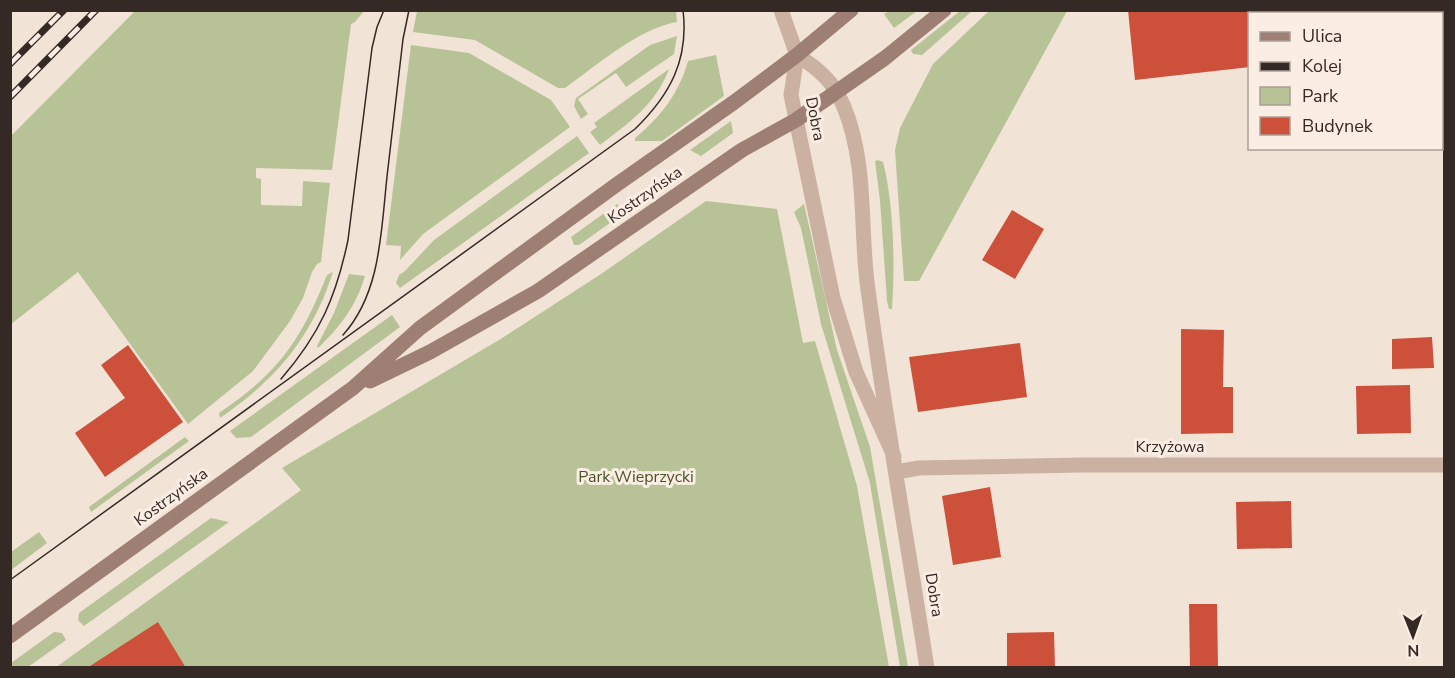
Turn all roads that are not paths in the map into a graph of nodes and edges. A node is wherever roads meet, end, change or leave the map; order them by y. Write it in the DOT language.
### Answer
graph roads {
  1 [pos="782,10"];
  2 [pos="851,10"];
  3 [pos="945,10"];
  4 [pos="797,55"];
  5 [pos="836,92"];
  6 [pos="796,120"];
  7 [pos="353,388"];
  8 [pos="895,464"];
  9 [pos="1444,465"];
  10 [pos="10,636"];
  11 [pos="927,668"];
  1 -- 4 [label="street"];
  2 -- 4 [label="main road, Kostrzyńska"];
  3 -- 5 [label="main road, Kostrzyńska"];
  4 -- 5 [label="street, Dobra"];
  4 -- 6 [label="street, Dobra"];
  4 -- 7 [label="main road, Kostrzyńska"];
  5 -- 6 [label="main road, Kostrzyńska"];
  5 -- 8 [label="street, Dobra"];
  6 -- 7 [label="main road, Kostrzyńska"];
  6 -- 8 [label="street, Dobra"];
  7 -- 10 [label="main road, Kostrzyńska"];
  8 -- 9 [label="street, Krzyżowa"];
  8 -- 11 [label="street, Dobra"];
}
